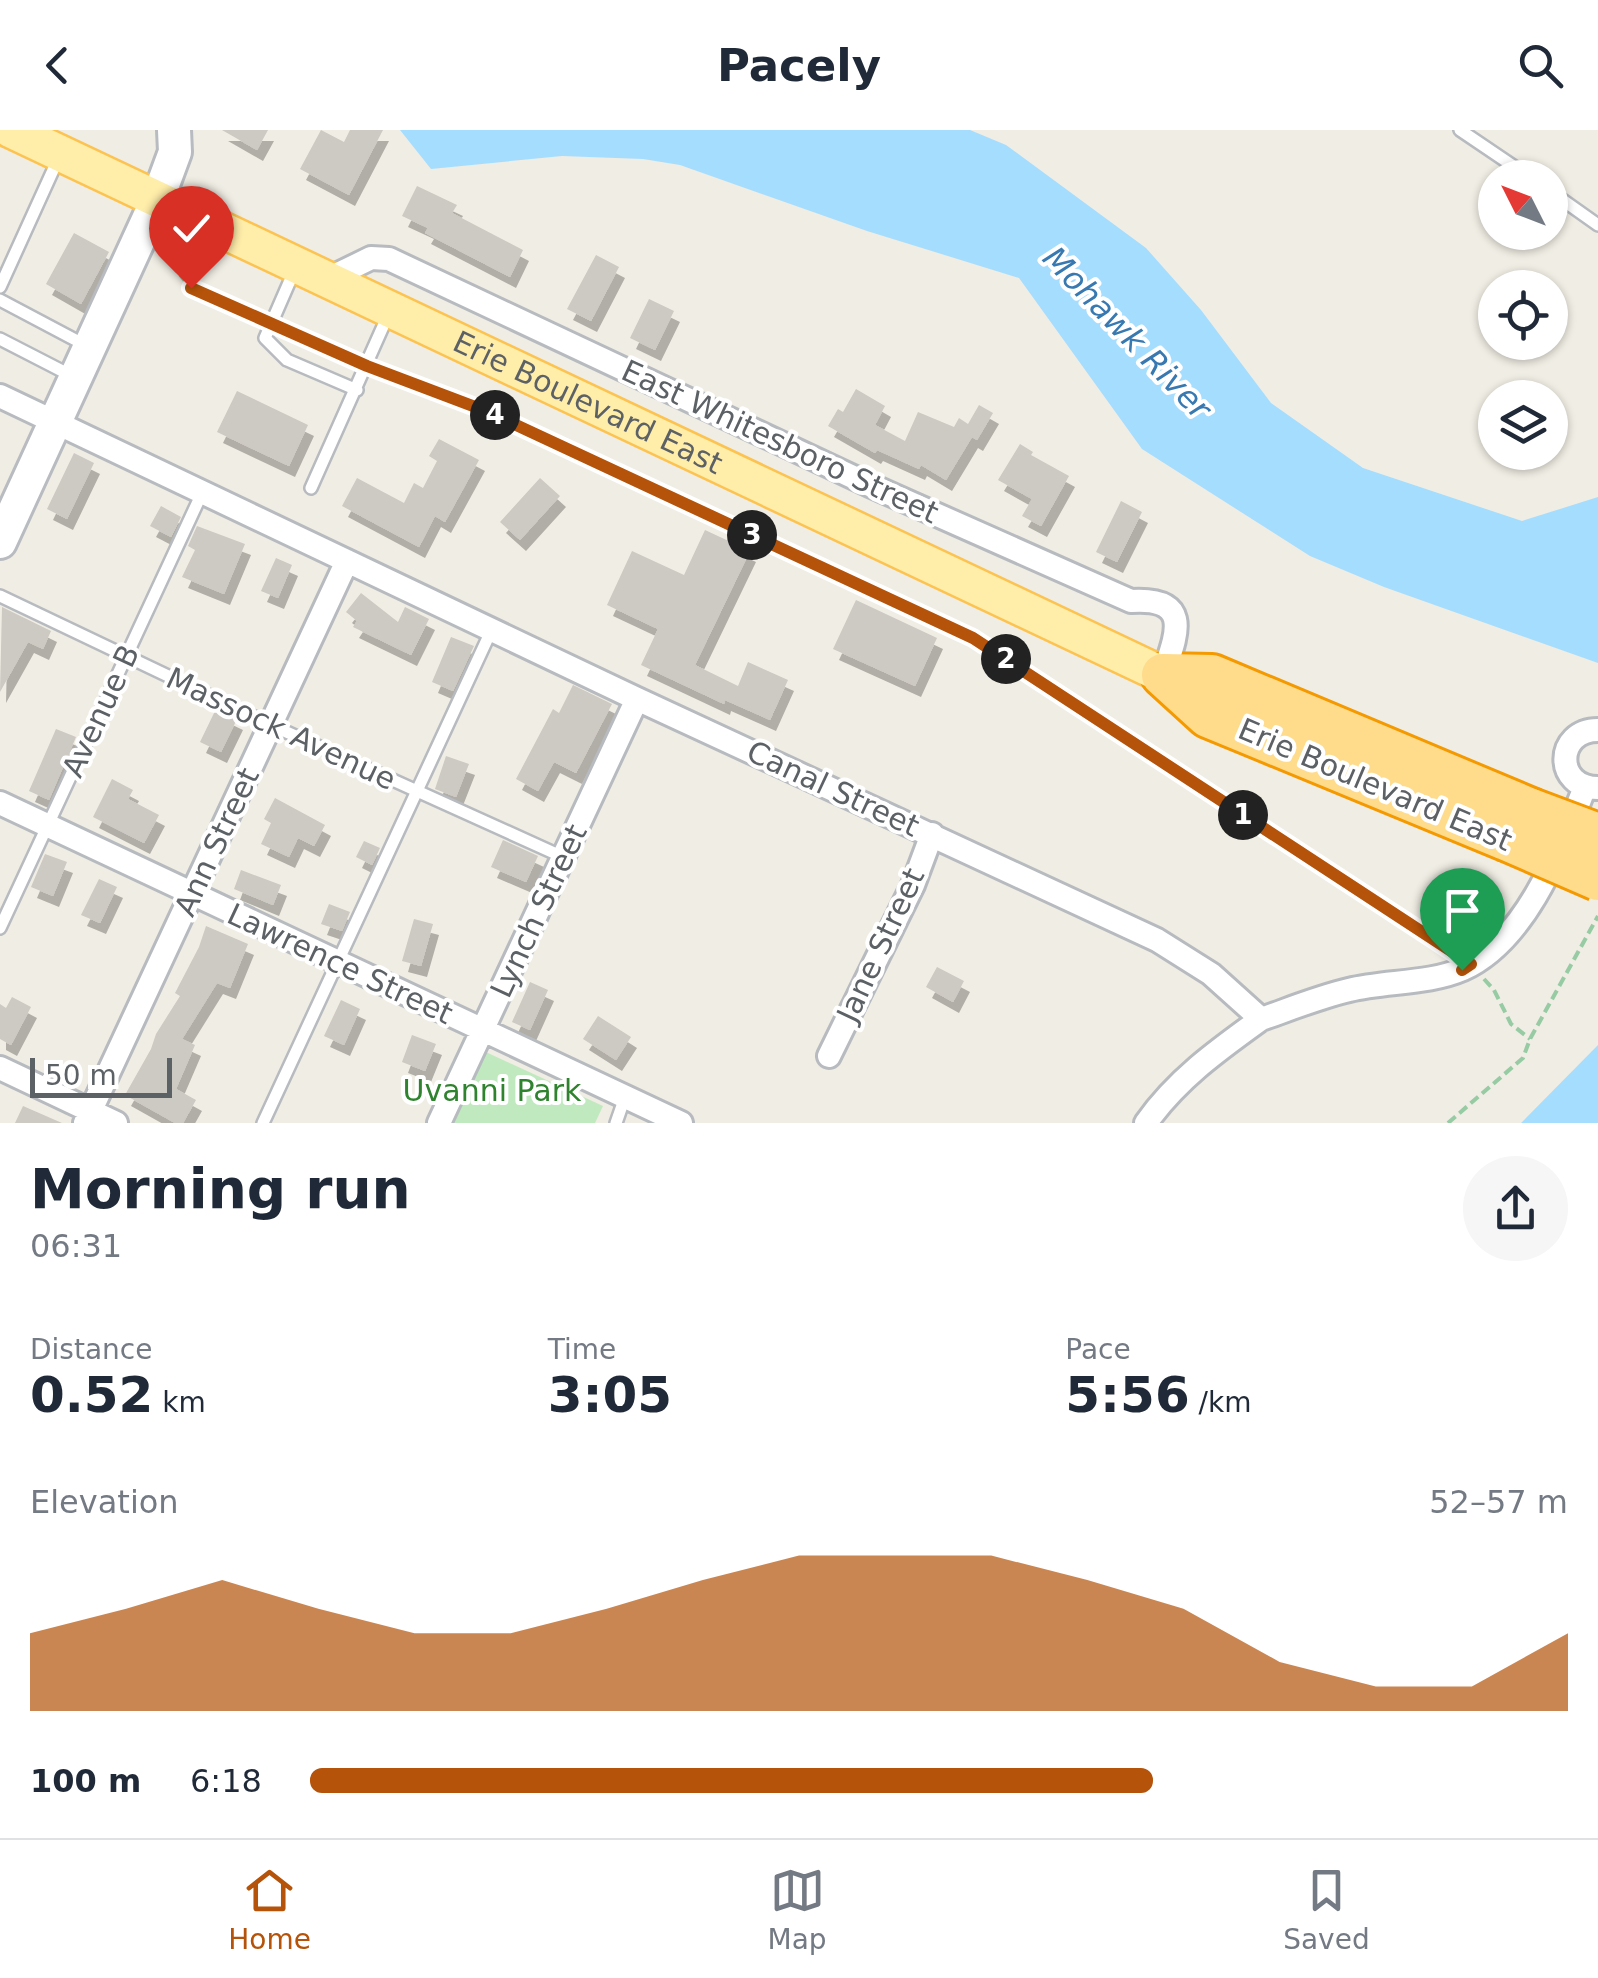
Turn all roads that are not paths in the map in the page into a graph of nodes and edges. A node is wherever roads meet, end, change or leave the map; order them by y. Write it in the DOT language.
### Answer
graph roads {
  1 [pos="11,130"];
  2 [pos="174,130"];
  3 [pos="1460,130"];
  4 [pos="61,153"];
  5 [pos="1504,160"];
  6 [pos="158,198"];
  7 [pos="1568,204"];
  8 [pos="1598,226"];
  9 [pos="312,272"];
  10 [pos="0,286"];
  11 [pos="0,300"];
  12 [pos="392,308"];
  13 [pos="0,339"];
  14 [pos="90,347"];
  15 [pos="76,378"];
  16 [pos="357,390"];
  17 [pos="0,396"];
  18 [pos="55,422"];
  19 [pos="311,488"];
  20 [pos="202,493"];
  21 [pos="0,542"];
  22 [pos="348,561"];
  23 [pos="0,596"];
  24 [pos="492,629"];
  25 [pos="126,656"];
  26 [pos="1163,675"];
  27 [pos="637,699"];
  28 [pos="272,725"];
  29 [pos="1598,730"];
  30 [pos="1592,788"];
  31 [pos="416,791"];
  32 [pos="0,804"];
  33 [pos="1518,824"];
  34 [pos="48,826"];
  35 [pos="932,834"];
  36 [pos="1598,835"];
  37 [pos="564,858"];
  38 [pos="1598,879"];
  39 [pos="192,894"];
  40 [pos="0,928"];
  41 [pos="338,963"];
  42 [pos="1261,1019"];
  43 [pos="482,1030"];
  44 [pos="828,1056"];
  45 [pos="0,1068"];
  46 [pos="625,1097"];
  47 [pos="88,1117"];
  48 [pos="116,1123"];
  49 [pos="263,1123"];
  50 [pos="439,1123"];
  51 [pos="616,1123"];
  52 [pos="681,1123"];
  53 [pos="1146,1123"];
  1 -- 4 [label="main road, Erie Boulevard East"];
  2 -- 6 [label="street"];
  3 -- 5 [label="lane"];
  4 -- 6 [label="main road, Erie Boulevard East"];
  4 -- 10 [label="lane"];
  6 -- 9 [label="main road, Erie Boulevard East"];
  6 -- 14 [label="street"];
  7 -- 8 [label="lane"];
  9 -- 12 [label="main road, Erie Boulevard East"];
  9 -- 16 [label="lane"];
  9 -- 26 [label="street, East Whitesboro Street"];
  11 -- 14 [label="lane"];
  12 -- 16 [label="lane"];
  12 -- 26 [label="main road, Erie Boulevard East"];
  13 -- 15 [label="lane"];
  14 -- 15 [label="street"];
  15 -- 18 [label="street"];
  16 -- 19 [label="lane"];
  17 -- 18 [label="street, Canal Street"];
  18 -- 20 [label="street, Canal Street"];
  18 -- 21 [label="street"];
  20 -- 22 [label="street, Canal Street"];
  20 -- 25 [label="lane, Avenue B"];
  22 -- 24 [label="street, Canal Street"];
  22 -- 28 [label="street, Ann Street"];
  23 -- 25 [label="lane, Massock Avenue"];
  24 -- 27 [label="street, Canal Street"];
  24 -- 31 [label="lane"];
  25 -- 28 [label="lane, Massock Avenue"];
  25 -- 34 [label="lane, Avenue B"];
  26 -- 33 [label="highway, Erie Boulevard East"];
  27 -- 35 [label="street, Canal Street"];
  27 -- 37 [label="street, Lynch Street"];
  28 -- 31 [label="lane, Massock Avenue"];
  28 -- 39 [label="street, Ann Street"];
  29 -- 30 [label="street"];
  30 -- 42 [label="street"];
  31 -- 37 [label="lane, Massock Avenue"];
  31 -- 41 [label="lane"];
  32 -- 34 [label="street, Lawrence Street"];
  33 -- 36 [label="highway, Erie Boulevard East, bridge"];
  33 -- 38 [label="highway, Erie Boulevard East, bridge"];
  34 -- 39 [label="street, Lawrence Street"];
  34 -- 40 [label="lane, Avenue B"];
  35 -- 42 [label="street, Canal Street"];
  35 -- 44 [label="street, Jane Street"];
  37 -- 43 [label="street, Lynch Street"];
  39 -- 41 [label="street, Lawrence Street"];
  39 -- 47 [label="street, Ann Street"];
  41 -- 43 [label="street, Lawrence Street"];
  41 -- 49 [label="lane"];
  42 -- 53 [label="street"];
  43 -- 46 [label="street, Lawrence Street"];
  43 -- 50 [label="street, Lynch Street"];
  45 -- 47 [label="street"];
  46 -- 51 [label="lane"];
  46 -- 52 [label="street, Lawrence Street"];
  47 -- 48 [label="street"];
}
